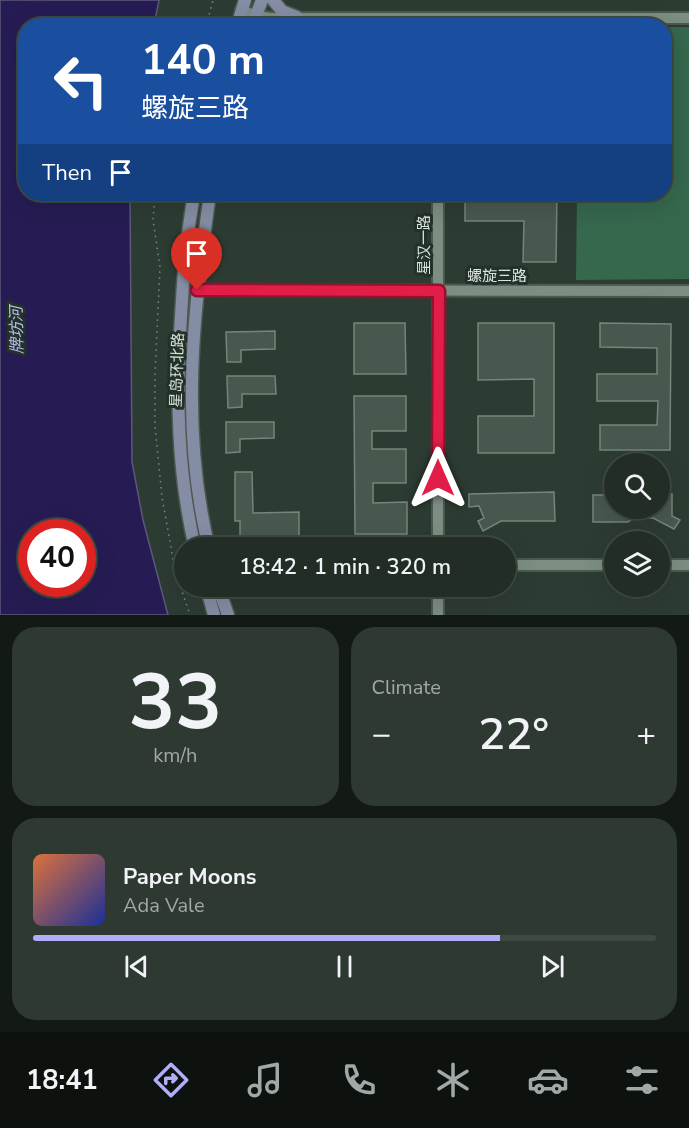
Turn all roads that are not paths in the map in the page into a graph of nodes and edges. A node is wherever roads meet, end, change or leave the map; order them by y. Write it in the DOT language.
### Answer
graph roads {
  1 [pos="262,0"];
  2 [pos="273,0"];
  3 [pos="243,5"];
  4 [pos="297,17"];
  5 [pos="252,18"];
  6 [pos="255,18"];
  7 [pos="272,18"];
  8 [pos="325,18"];
  9 [pos="672,18"];
  10 [pos="689,18"];
  11 [pos="193,201"];
  12 [pos="209,201"];
  13 [pos="438,201"];
  14 [pos="197,290"];
  15 [pos="439,291"];
  16 [pos="689,291"];
  17 [pos="193,537"];
  18 [pos="207,537"];
  19 [pos="438,537"];
  20 [pos="516,565"];
  21 [pos="604,565"];
  22 [pos="670,565"];
  23 [pos="689,565"];
  24 [pos="209,597"];
  25 [pos="222,597"];
  26 [pos="438,597"];
  27 [pos="214,615"];
  28 [pos="228,615"];
  29 [pos="438,615"];
  1 -- 6 [label="main road"];
  2 -- 4 [label="main road"];
  3 -- 5 [label="street"];
  4 -- 7 [label="street"];
  4 -- 8 [label="street"];
  9 -- 10 [label="street"];
  11 -- 17 [label="main road, 星岛环北路"];
  12 -- 14 [label="main road, 星岛环北路"];
  13 -- 15 [label="street, 星汉一路"];
  14 -- 15 [label="street, 螺旋三路"];
  14 -- 18 [label="main road, 星岛环北路"];
  15 -- 16 [label="street, 螺旋三路"];
  15 -- 19 [label="street, 星汉一路"];
  20 -- 21 [label="street"];
  22 -- 23 [label="street"];
  24 -- 27 [label="main road"];
  25 -- 28 [label="main road"];
  26 -- 29 [label="street"];
}
